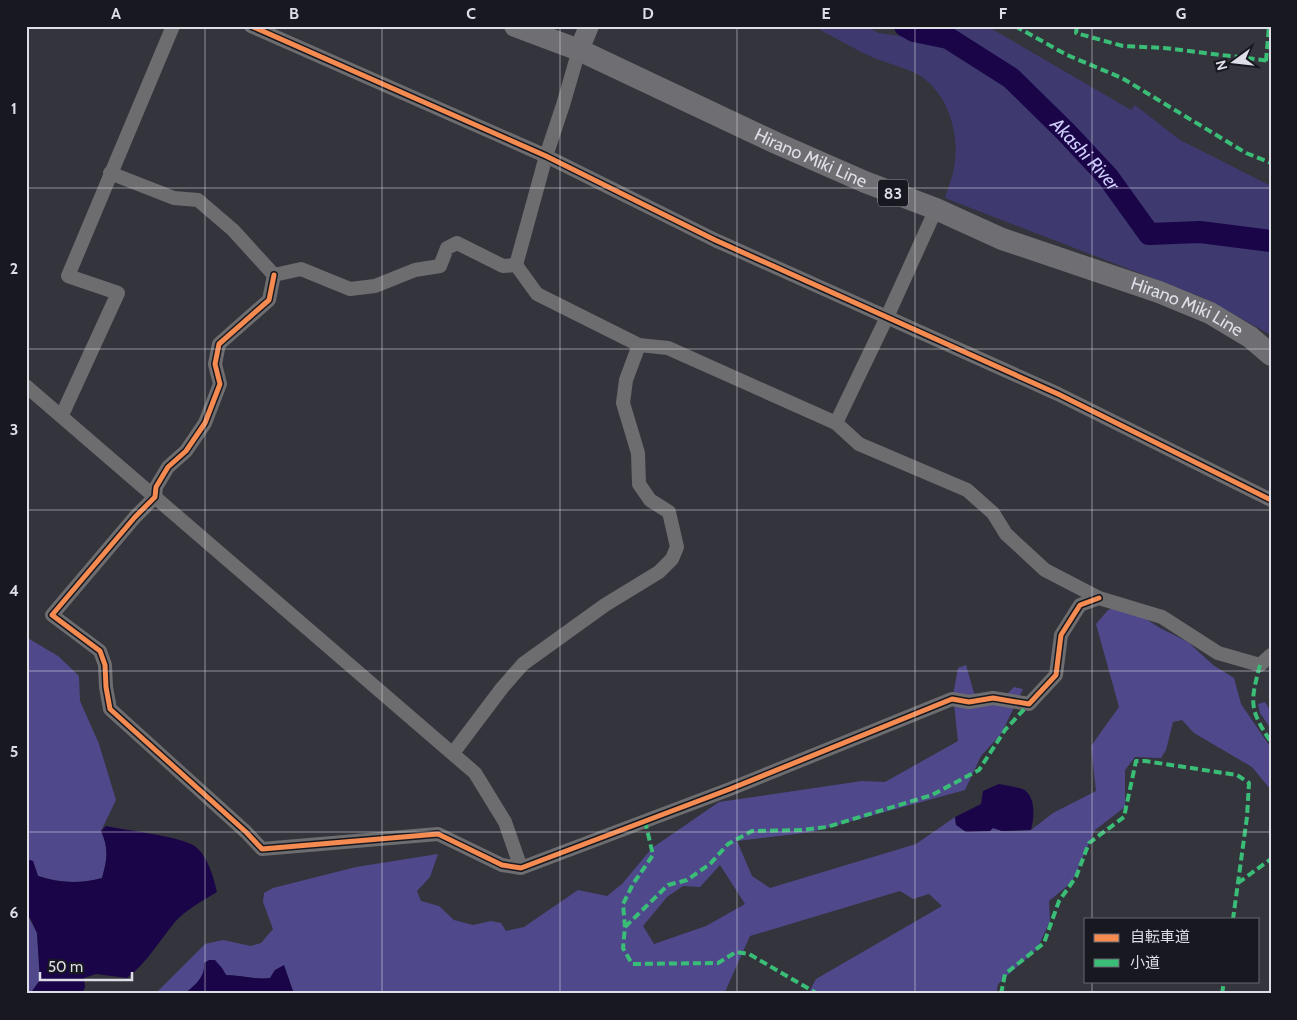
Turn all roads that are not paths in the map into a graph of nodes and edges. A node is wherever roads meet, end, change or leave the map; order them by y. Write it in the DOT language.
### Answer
graph roads {
  1 [pos="173,26"];
  2 [pos="251,26"];
  3 [pos="515,26"];
  4 [pos="584,39"];
  5 [pos="546,156"];
  6 [pos="110,173"];
  7 [pos="936,208"];
  8 [pos="516,265"];
  9 [pos="274,276"];
  10 [pos="887,317"];
  11 [pos="639,345"];
  12 [pos="1271,356"];
  13 [pos="26,386"];
  14 [pos="62,415"];
  15 [pos="836,423"];
  16 [pos="155,497"];
  17 [pos="1271,500"];
  18 [pos="1099,598"];
  19 [pos="1271,654"];
  20 [pos="453,754"];
  21 [pos="521,868"];
  1 -- 6 [label="street"];
  2 -- 5 [label="street"];
  3 -- 4 [label="main road, Hirano Miki Line / 83"];
  4 -- 5 [label="street"];
  4 -- 7 [label="main road, Hirano Miki Line / 83"];
  5 -- 8 [label="street"];
  5 -- 10 [label="street"];
  6 -- 9 [label="street"];
  6 -- 14 [label="street"];
  7 -- 10 [label="street"];
  7 -- 12 [label="main road, Hirano Miki Line / 83"];
  8 -- 9 [label="street"];
  8 -- 11 [label="street"];
  9 -- 16 [label="street"];
  10 -- 15 [label="street"];
  10 -- 17 [label="street"];
  11 -- 15 [label="street"];
  11 -- 20 [label="street"];
  13 -- 14 [label="street"];
  14 -- 16 [label="street"];
  15 -- 18 [label="street"];
  16 -- 20 [label="street"];
  16 -- 21 [label="street"];
  18 -- 19 [label="street"];
  18 -- 21 [label="street"];
  20 -- 21 [label="street"];
}
